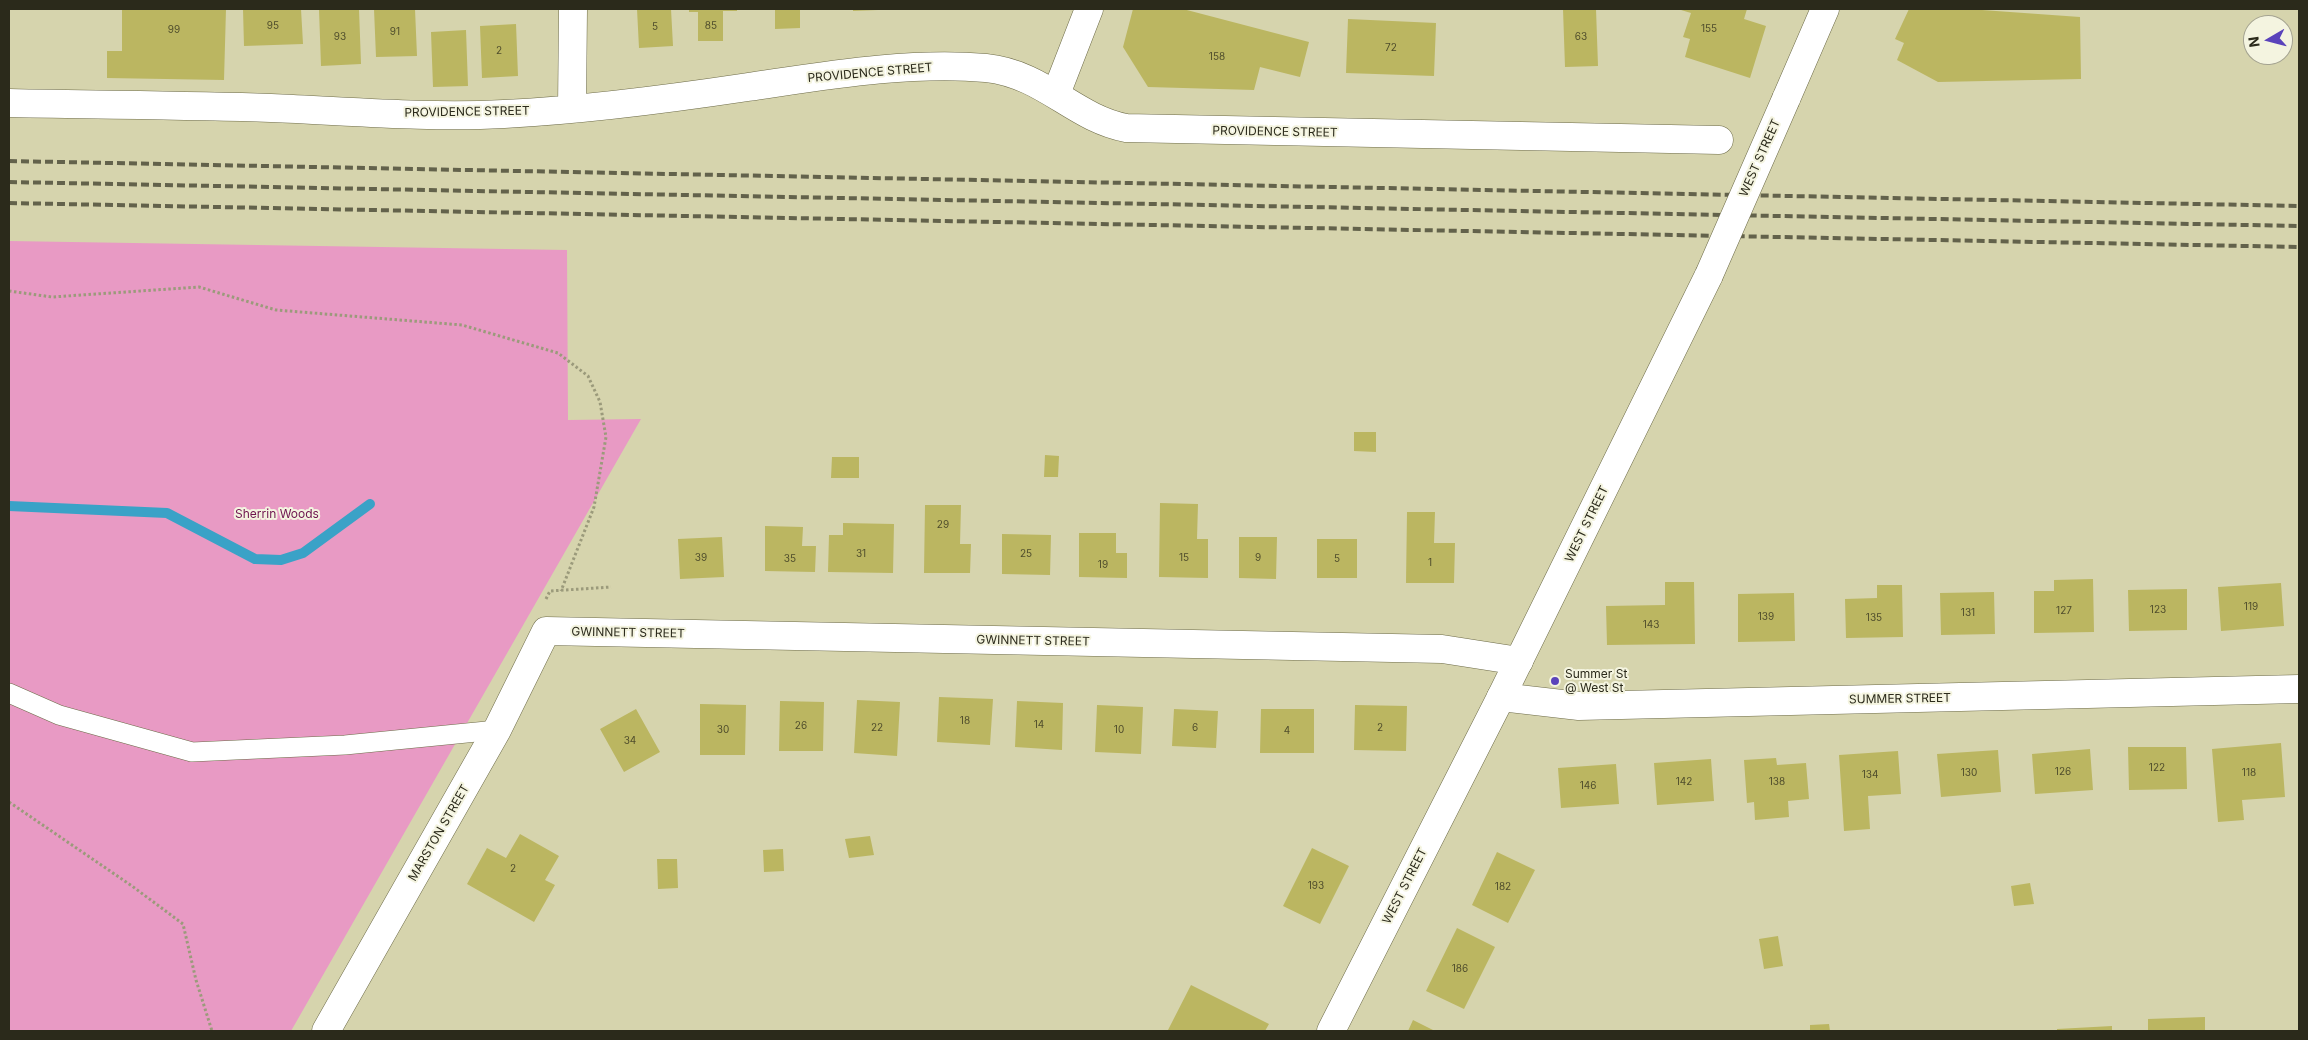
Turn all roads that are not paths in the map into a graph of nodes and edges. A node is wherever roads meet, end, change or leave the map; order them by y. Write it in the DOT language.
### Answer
graph roads {
  1 [pos="572,9"];
  2 [pos="1089,9"];
  3 [pos="1825,9"];
  4 [pos="1056,94"];
  5 [pos="9,103"];
  6 [pos="572,108"];
  7 [pos="1719,140"];
  8 [pos="546,632"];
  9 [pos="1519,661"];
  10 [pos="2299,689"];
  11 [pos="9,692"];
  12 [pos="1501,697"];
  13 [pos="497,730"];
  14 [pos="326,1031"];
  15 [pos="1331,1031"];
  1 -- 6 [label="street"];
  2 -- 4 [label="street"];
  3 -- 9 [label="street, WEST STREET, bridge"];
  4 -- 6 [label="street, PROVIDENCE STREET"];
  4 -- 7 [label="street, PROVIDENCE STREET"];
  5 -- 6 [label="street, PROVIDENCE STREET"];
  8 -- 9 [label="street, GWINNETT STREET"];
  8 -- 13 [label="street, MARSTON STREET"];
  9 -- 12 [label="street, WEST STREET"];
  10 -- 12 [label="street, SUMMER STREET"];
  11 -- 13 [label="lane"];
  12 -- 15 [label="street, WEST STREET"];
  13 -- 14 [label="street, MARSTON STREET"];
}
